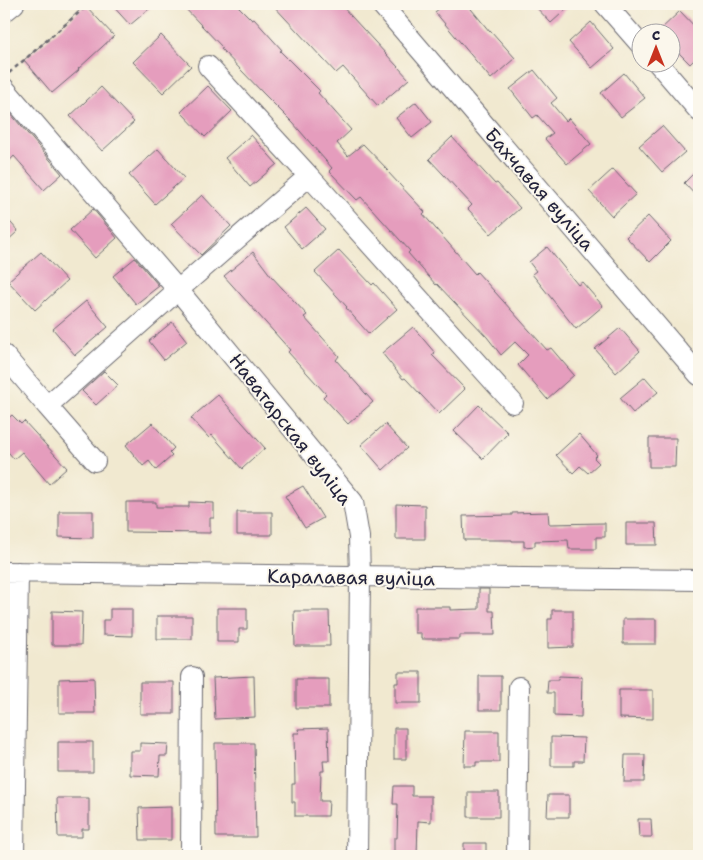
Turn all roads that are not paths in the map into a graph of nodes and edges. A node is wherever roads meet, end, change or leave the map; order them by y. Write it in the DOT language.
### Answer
graph roads {
  1 [pos="14,4"];
  2 [pos="380,4"];
  3 [pos="605,4"];
  4 [pos="4,12"];
  5 [pos="630,33"];
  6 [pos="208,66"];
  7 [pos="666,72"];
  8 [pos="4,88"];
  9 [pos="699,111"];
  10 [pos="309,176"];
  11 [pos="178,290"];
  12 [pos="4,355"];
  13 [pos="699,375"];
  14 [pos="513,403"];
  15 [pos="47,406"];
  16 [pos="96,461"];
  17 [pos="11,572"];
  18 [pos="360,577"];
  19 [pos="699,580"];
  20 [pos="192,677"];
  21 [pos="520,687"];
  22 [pos="14,856"];
  23 [pos="191,856"];
  24 [pos="357,856"];
  25 [pos="517,856"];
  1 -- 4 [label="street"];
  2 -- 13 [label="street, Бахчавая вуліца"];
  3 -- 5 [label="street"];
  6 -- 10 [label="street"];
  7 -- 9 [label="street"];
  8 -- 11 [label="street, Наватарская вуліца"];
  10 -- 11 [label="street"];
  10 -- 14 [label="street"];
  11 -- 15 [label="street"];
  11 -- 18 [label="street, Наватарская вуліца"];
  12 -- 15 [label="street"];
  15 -- 16 [label="street"];
  17 -- 18 [label="street, Каралавая вуліца"];
  17 -- 22 [label="street"];
  18 -- 19 [label="street, Каралавая вуліца"];
  18 -- 24 [label="street, Наватарская вуліца"];
  20 -- 23 [label="street"];
  21 -- 25 [label="street"];
}
